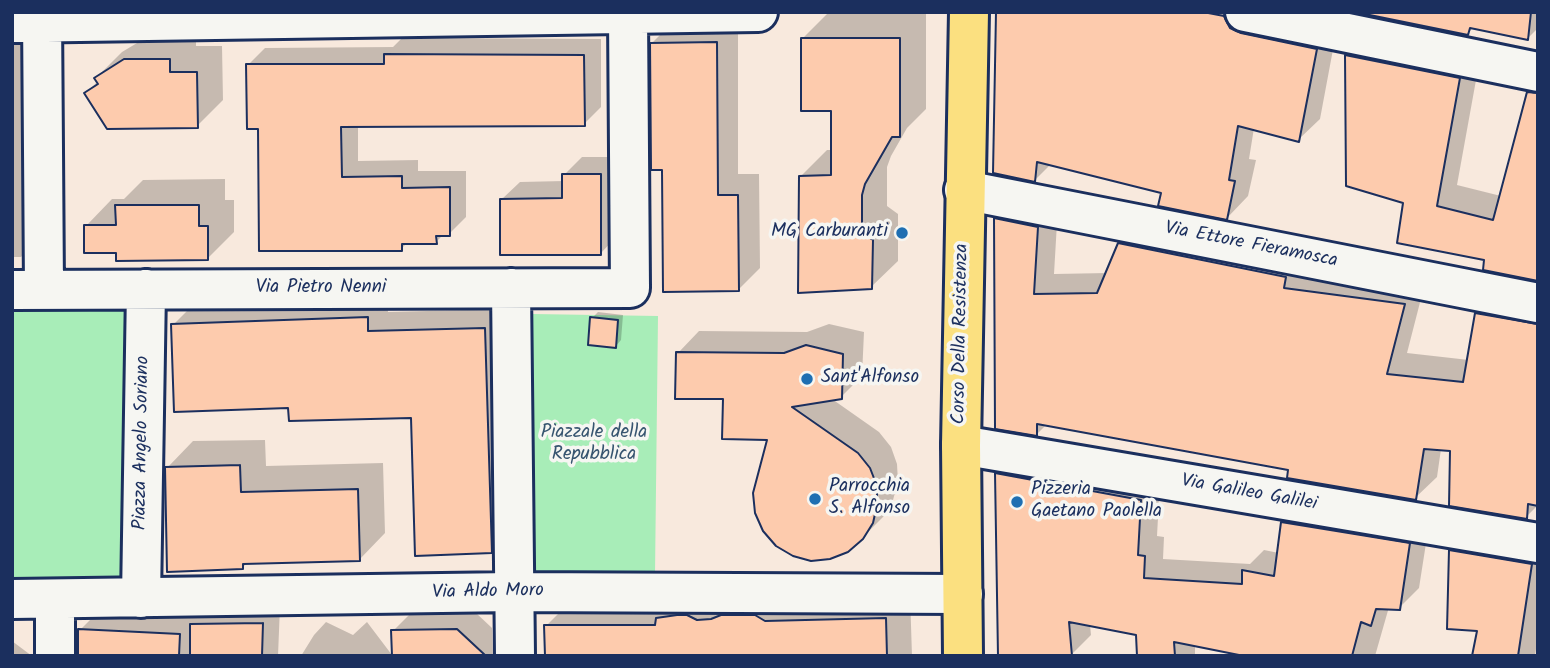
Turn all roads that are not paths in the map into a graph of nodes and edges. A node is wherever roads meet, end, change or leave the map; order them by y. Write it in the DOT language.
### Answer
graph roads {
  1 [pos="758,12"];
  2 [pos="969,12"];
  3 [pos="1245,12"];
  4 [pos="628,15"];
  5 [pos="32,19"];
  6 [pos="1538,72"];
  7 [pos="964,190"];
  8 [pos="511,288"];
  9 [pos="146,289"];
  10 [pos="28,290"];
  11 [pos="1538,303"];
  12 [pos="961,445"];
  13 [pos="1538,542"];
  14 [pos="513,592"];
  15 [pos="964,594"];
  16 [pos="55,598"];
  17 [pos="141,598"];
  18 [pos="12,599"];
  19 [pos="55,656"];
  20 [pos="515,656"];
  21 [pos="963,656"];
  1 -- 4 [label="street"];
  2 -- 7 [label="main road, Corso Della Resistenza"];
  3 -- 6 [label="street"];
  4 -- 5 [label="street"];
  4 -- 8 [label="street, Via Pietro Nenni"];
  5 -- 10 [label="street"];
  7 -- 11 [label="street, Via Ettore Fieramosca"];
  7 -- 12 [label="main road, Corso Della Resistenza"];
  8 -- 9 [label="street, Via Pietro Nenni"];
  8 -- 14 [label="street"];
  9 -- 10 [label="street, Via Pietro Nenni"];
  9 -- 17 [label="street, Piazza Angelo Soriano"];
  12 -- 13 [label="street, Via Galileo Galilei"];
  12 -- 15 [label="main road, Corso Della Resistenza"];
  14 -- 15 [label="street, Via Aldo Moro"];
  14 -- 17 [label="street, Via Aldo Moro"];
  14 -- 20 [label="street"];
  15 -- 21 [label="main road, Corso Della Resistenza"];
  16 -- 17 [label="street, Via Aldo Moro"];
  16 -- 18 [label="street, Via Aldo Moro"];
  16 -- 19 [label="street"];
}
